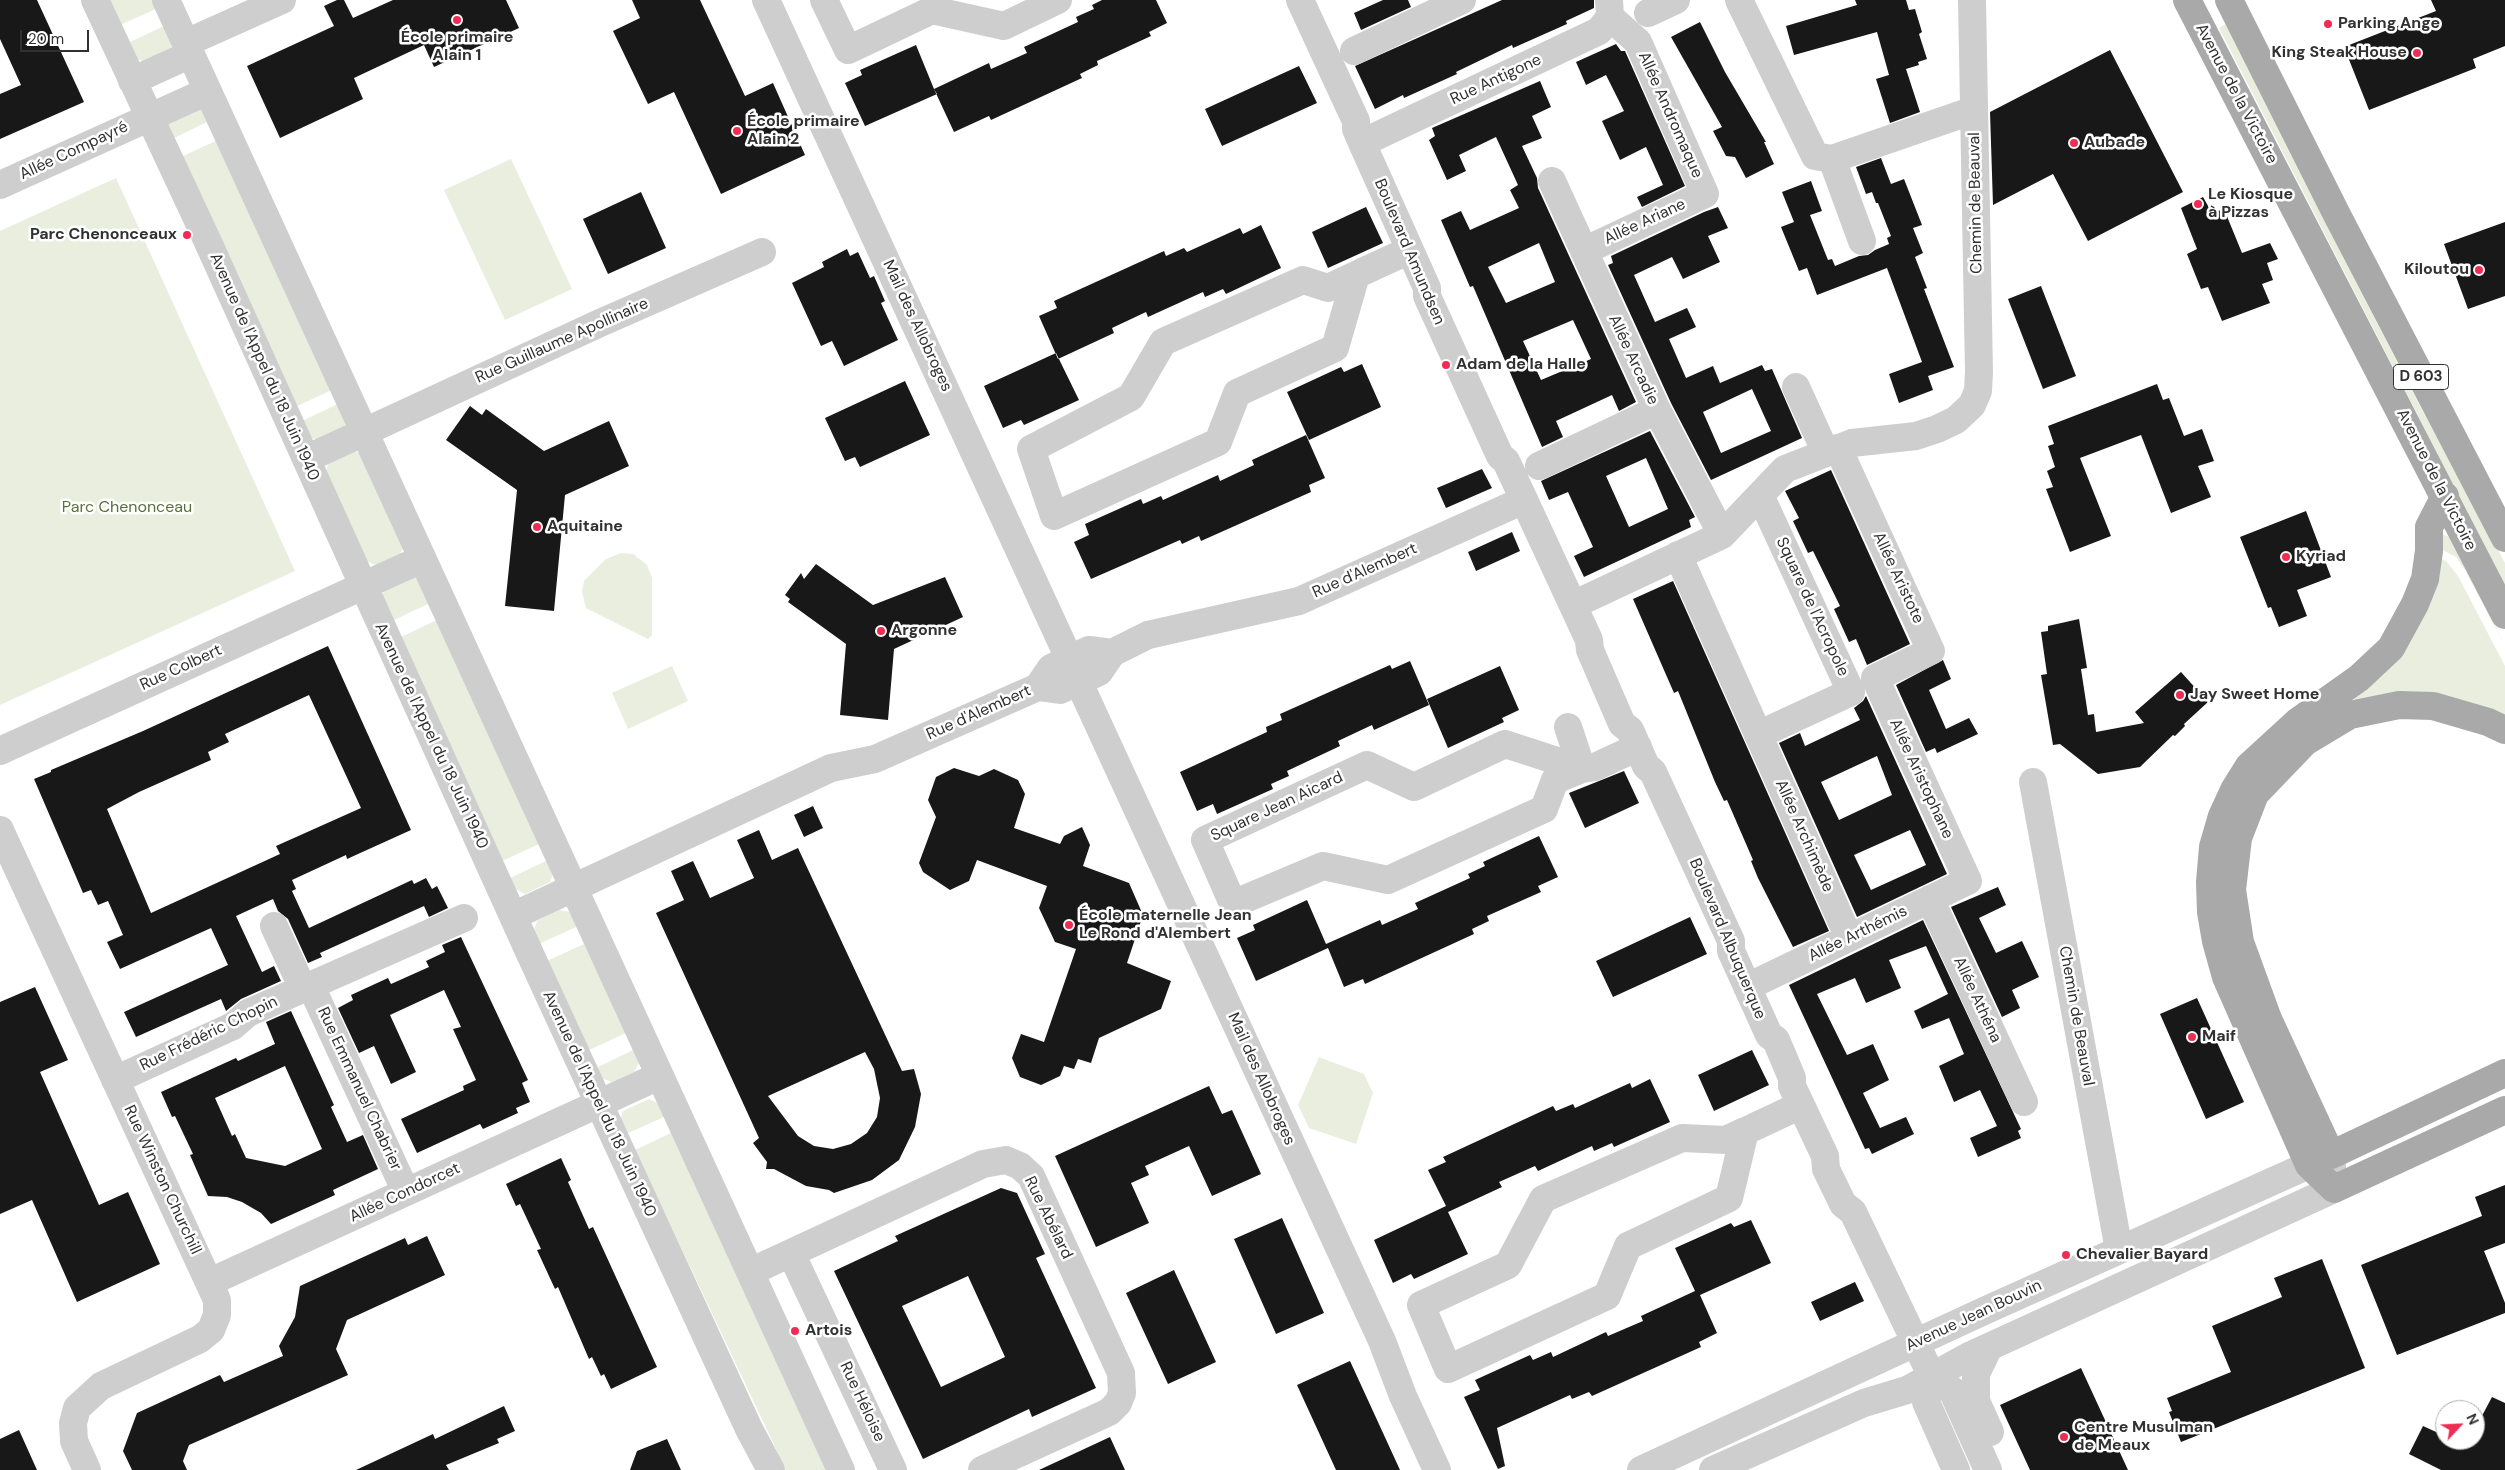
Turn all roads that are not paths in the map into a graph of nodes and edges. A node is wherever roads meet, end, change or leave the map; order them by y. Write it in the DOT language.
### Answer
graph roads {
  1 [pos="95,0"];
  2 [pos="166,0"];
  3 [pos="282,0"];
  4 [pos="766,0"];
  5 [pos="824,0"];
  6 [pos="1058,0"];
  7 [pos="1300,0"];
  8 [pos="1462,0"];
  9 [pos="1676,0"];
  10 [pos="1739,0"];
  11 [pos="1972,0"];
  12 [pos="2187,0"];
  13 [pos="2230,0"];
  14 [pos="1429,7"];
  15 [pos="1610,8"];
  16 [pos="1648,13"];
  17 [pos="188,49"];
  18 [pos="1354,51"];
  19 [pos="132,81"];
  20 [pos="208,91"];
  21 [pos="1974,110"];
  22 [pos="149,116"];
  23 [pos="1362,143"];
  24 [pos="1832,159"];
  25 [pos="1552,181"];
  26 [pos="0,185"];
  27 [pos="1705,194"];
  28 [pos="1862,241"];
  29 [pos="1410,250"];
  30 [pos="1584,251"];
  31 [pos="762,252"];
  32 [pos="1356,275"];
  33 [pos="1796,387"];
  34 [pos="1656,410"];
  35 [pos="363,432"];
  36 [pos="1832,450"];
  37 [pos="306,459"];
  38 [pos="1539,466"];
  39 [pos="1760,495"];
  40 [pos="2445,496"];
  41 [pos="1524,500"];
  42 [pos="1722,535"];
  43 [pos="2505,538"];
  44 [pos="1678,555"];
  45 [pos="422,558"];
  46 [pos="363,585"];
  47 [pos="1573,605"];
  48 [pos="2505,615"];
  49 [pos="1066,652"];
  50 [pos="1875,678"];
  51 [pos="1082,689"];
  52 [pos="1568,727"];
  53 [pos="2505,730"];
  54 [pos="1758,735"];
  55 [pos="1638,747"];
  56 [pos="0,751"];
  57 [pos="1582,769"];
  58 [pos="2033,782"];
  59 [pos="0,830"];
  60 [pos="1968,880"];
  61 [pos="572,888"];
  62 [pos="1930,899"];
  63 [pos="513,916"];
  64 [pos="464,918"];
  65 [pos="274,926"];
  66 [pos="1849,938"];
  67 [pos="307,987"];
  68 [pos="1747,987"];
  69 [pos="2505,1073"];
  70 [pos="659,1076"];
  71 [pos="115,1080"];
  72 [pos="2024,1102"];
  73 [pos="599,1103"];
  74 [pos="1801,1105"];
  75 [pos="2505,1110"];
  76 [pos="1745,1131"];
  77 [pos="2320,1160"];
  78 [pos="2334,1188"];
  79 [pos="406,1192"];
  80 [pos="2119,1250"];
  81 [pos="791,1253"];
  82 [pos="750,1272"];
  83 [pos="210,1282"];
  84 [pos="1916,1342"];
  85 [pos="1989,1347"];
  86 [pos="1932,1376"];
  87 [pos="87,1470"];
  88 [pos="771,1470"];
  89 [pos="841,1470"];
  90 [pos="893,1470"];
  91 [pos="982,1470"];
  92 [pos="1437,1470"];
  93 [pos="1641,1470"];
  94 [pos="1713,1470"];
  95 [pos="1956,1470"];
  96 [pos="1988,1470"];
  97 [pos="2007,1470"];
  1 -- 19 [label="street, Avenue de l'Appel du 18 Juin 1940"];
  2 -- 17 [label="street"];
  3 -- 17 [label="street"];
  4 -- 49 [label="street, Mail des Allobroges"];
  5 -- 6 [label="street"];
  7 -- 23 [label="street, Boulevard Amundsen"];
  8 -- 14 [label="street"];
  9 -- 16 [label="street"];
  10 -- 24 [label="street"];
  11 -- 21 [label="street, Chemin de Beauval"];
  12 -- 40 [label="main road, Avenue de la Victoire / D 603"];
  13 -- 43 [label="main road, Avenue de la Victoire / D 603"];
  14 -- 18 [label="street"];
  15 -- 23 [label="street, Rue Antigone"];
  15 -- 27 [label="street, Allée Andromaque"];
  17 -- 19 [label="street"];
  17 -- 20 [label="street"];
  19 -- 22 [label="street, Avenue de l'Appel du 18 Juin 1940"];
  20 -- 22 [label="street, Allée Compayré"];
  20 -- 35 [label="street"];
  21 -- 24 [label="street"];
  21 -- 36 [label="street, Chemin de Beauval"];
  22 -- 26 [label="street, Allée Compayré"];
  22 -- 37 [label="street, Avenue de l'Appel du 18 Juin 1940"];
  23 -- 29 [label="street, Boulevard Amundsen"];
  24 -- 28 [label="street"];
  25 -- 30 [label="street, Allée Arcadie"];
  27 -- 30 [label="street, Allée Ariane"];
  29 -- 32 [label="street"];
  29 -- 41 [label="street, Boulevard Amundsen"];
  30 -- 34 [label="street, Allée Arcadie"];
  31 -- 35 [label="street, Rue Guillaume Apollinaire"];
  32 -- 32 [label="street"];
  33 -- 36 [label="street"];
  34 -- 38 [label="street"];
  34 -- 42 [label="street, Allée Arcadie"];
  35 -- 37 [label="street, Rue Guillaume Apollinaire"];
  35 -- 45 [label="street"];
  36 -- 39 [label="street"];
  36 -- 50 [label="street, Allée Aristote"];
  37 -- 46 [label="street, Avenue de l'Appel du 18 Juin 1940"];
  39 -- 42 [label="street"];
  39 -- 54 [label="street, Square de l'Acropole"];
  40 -- 48 [label="main road, Avenue de la Victoire / D 603"];
  40 -- 77 [label="main road"];
  41 -- 47 [label="street, Boulevard Albuquerque"];
  41 -- 61 [label="street, Rue d'Alembert"];
  42 -- 44 [label="street"];
  44 -- 47 [label="street"];
  44 -- 54 [label="street"];
  45 -- 46 [label="street, Rue Colbert"];
  45 -- 61 [label="street"];
  46 -- 56 [label="street, Rue Colbert"];
  46 -- 63 [label="street, Avenue de l'Appel du 18 Juin 1940"];
  47 -- 55 [label="street, Boulevard Albuquerque"];
  50 -- 60 [label="street, Allée Aristophane"];
  51 -- 92 [label="street, Mail des Allobroges"];
  52 -- 57 [label="street"];
  53 -- 77 [label="main road"];
  54 -- 66 [label="street, Allée Archimède"];
  55 -- 57 [label="street, Square Jean Aicard"];
  55 -- 68 [label="street, Boulevard Albuquerque"];
  57 -- 57 [label="street, Square Jean Aicard"];
  58 -- 80 [label="street, Chemin de Beauval"];
  59 -- 71 [label="street, Rue Winston Churchill"];
  60 -- 62 [label="street, Allée Arthémis"];
  61 -- 63 [label="street, Rue d'Alembert"];
  61 -- 70 [label="street"];
  62 -- 66 [label="street, Allée Arthémis"];
  62 -- 72 [label="street, Allée Athéna"];
  63 -- 73 [label="street, Avenue de l'Appel du 18 Juin 1940"];
  64 -- 67 [label="street, Rue Frédéric Chopin"];
  65 -- 67 [label="street"];
  66 -- 68 [label="street, Allée Arthémis"];
  67 -- 71 [label="street, Rue Frédéric Chopin"];
  67 -- 79 [label="street, Rue Emmanuel Chabrier"];
  68 -- 74 [label="street, Boulevard Albuquerque"];
  69 -- 77 [label="main road"];
  70 -- 73 [label="street, Allée Condorcet"];
  70 -- 82 [label="street"];
  71 -- 83 [label="street, Rue Winston Churchill"];
  73 -- 79 [label="street, Allée Condorcet"];
  73 -- 88 [label="street, Avenue de l'Appel du 18 Juin 1940"];
  74 -- 76 [label="street"];
  74 -- 84 [label="street, Boulevard Albuquerque"];
  75 -- 78 [label="main road"];
  76 -- 76 [label="street"];
  77 -- 78 [label="main road"];
  77 -- 80 [label="street, Avenue Jean Bouvin"];
  78 -- 85 [label="street"];
  79 -- 83 [label="street, Allée Condorcet"];
  80 -- 84 [label="street, Avenue Jean Bouvin"];
  81 -- 82 [label="street, Rue Abélard"];
  81 -- 90 [label="street, Rue Héloise"];
  81 -- 91 [label="street, Rue Abélard"];
  82 -- 89 [label="street"];
  83 -- 87 [label="street, Rue Winston Churchill"];
  84 -- 86 [label="street, Boulevard Albuquerque"];
  84 -- 93 [label="street, Avenue Jean Bouvin"];
  85 -- 86 [label="street"];
  85 -- 97 [label="street"];
  86 -- 94 [label="street"];
  86 -- 95 [label="street"];
  86 -- 96 [label="street"];
}
